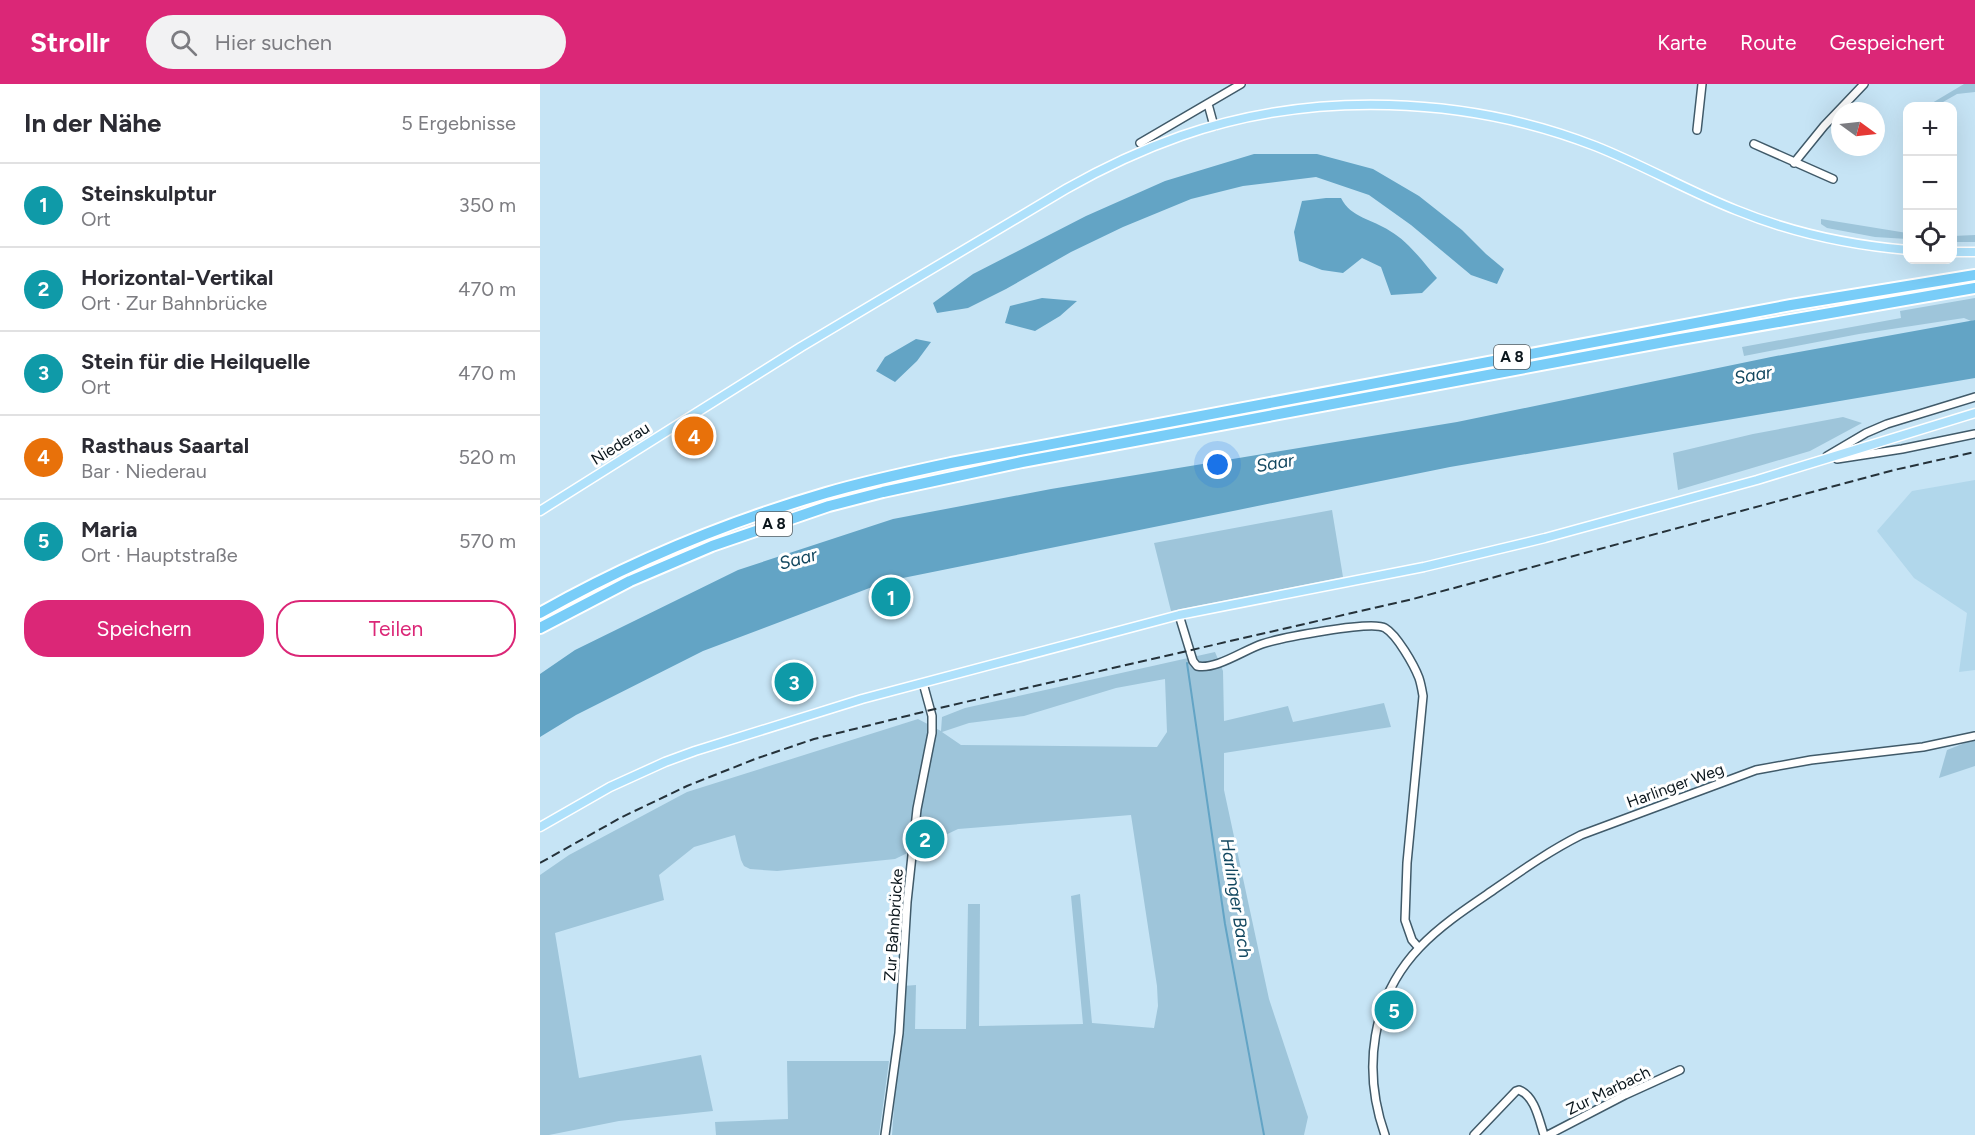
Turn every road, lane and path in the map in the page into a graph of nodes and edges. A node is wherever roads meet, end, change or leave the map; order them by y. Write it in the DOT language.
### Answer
graph roads {
  1 [pos="1241,84"];
  2 [pos="1702,84"];
  3 [pos="1864,84"];
  4 [pos="1208,104"];
  5 [pos="1214,126"];
  6 [pos="1697,130"];
  7 [pos="1140,142"];
  8 [pos="1754,144"];
  9 [pos="1794,163"];
  10 [pos="1833,179"];
  11 [pos="1903,249"];
  12 [pos="1957,252"];
  13 [pos="1975,252"];
  14 [pos="1975,275"];
  15 [pos="1975,288"];
  16 [pos="1975,397"];
  17 [pos="1975,413"];
  18 [pos="1975,434"];
  19 [pos="1817,462"];
  20 [pos="540,511"];
  21 [pos="540,613"];
  22 [pos="1179,615"];
  23 [pos="540,628"];
  24 [pos="923,683"];
  25 [pos="1975,736"];
  26 [pos="540,827"];
  27 [pos="1419,948"];
  28 [pos="1680,1070"];
  29 [pos="885,1135"];
  30 [pos="1385,1135"];
  31 [pos="1474,1135"];
  32 [pos="1546,1135"];
  1 -- 4 [label="street"];
  2 -- 6 [label="street"];
  3 -- 9 [label="street"];
  4 -- 5 [label="street"];
  4 -- 7 [label="street"];
  5 -- 11 [label="main road, Niederau"];
  5 -- 20 [label="main road, Niederau"];
  8 -- 9 [label="street"];
  9 -- 10 [label="street"];
  12 -- 13 [label="main road"];
  14 -- 21 [label="highway, A 8"];
  15 -- 23 [label="highway, A 8"];
  16 -- 19 [label="street"];
  17 -- 19 [label="main road"];
  18 -- 19 [label="street"];
  19 -- 22 [label="main road"];
  22 -- 24 [label="main road"];
  22 -- 27 [label="street"];
  24 -- 26 [label="main road"];
  24 -- 29 [label="street, Zur Bahnbrücke"];
  25 -- 27 [label="street, Harlinger Weg"];
  27 -- 30 [label="street, Harlinger Weg"];
  28 -- 32 [label="street, Zur Marbach"];
  31 -- 32 [label="street"];
}
